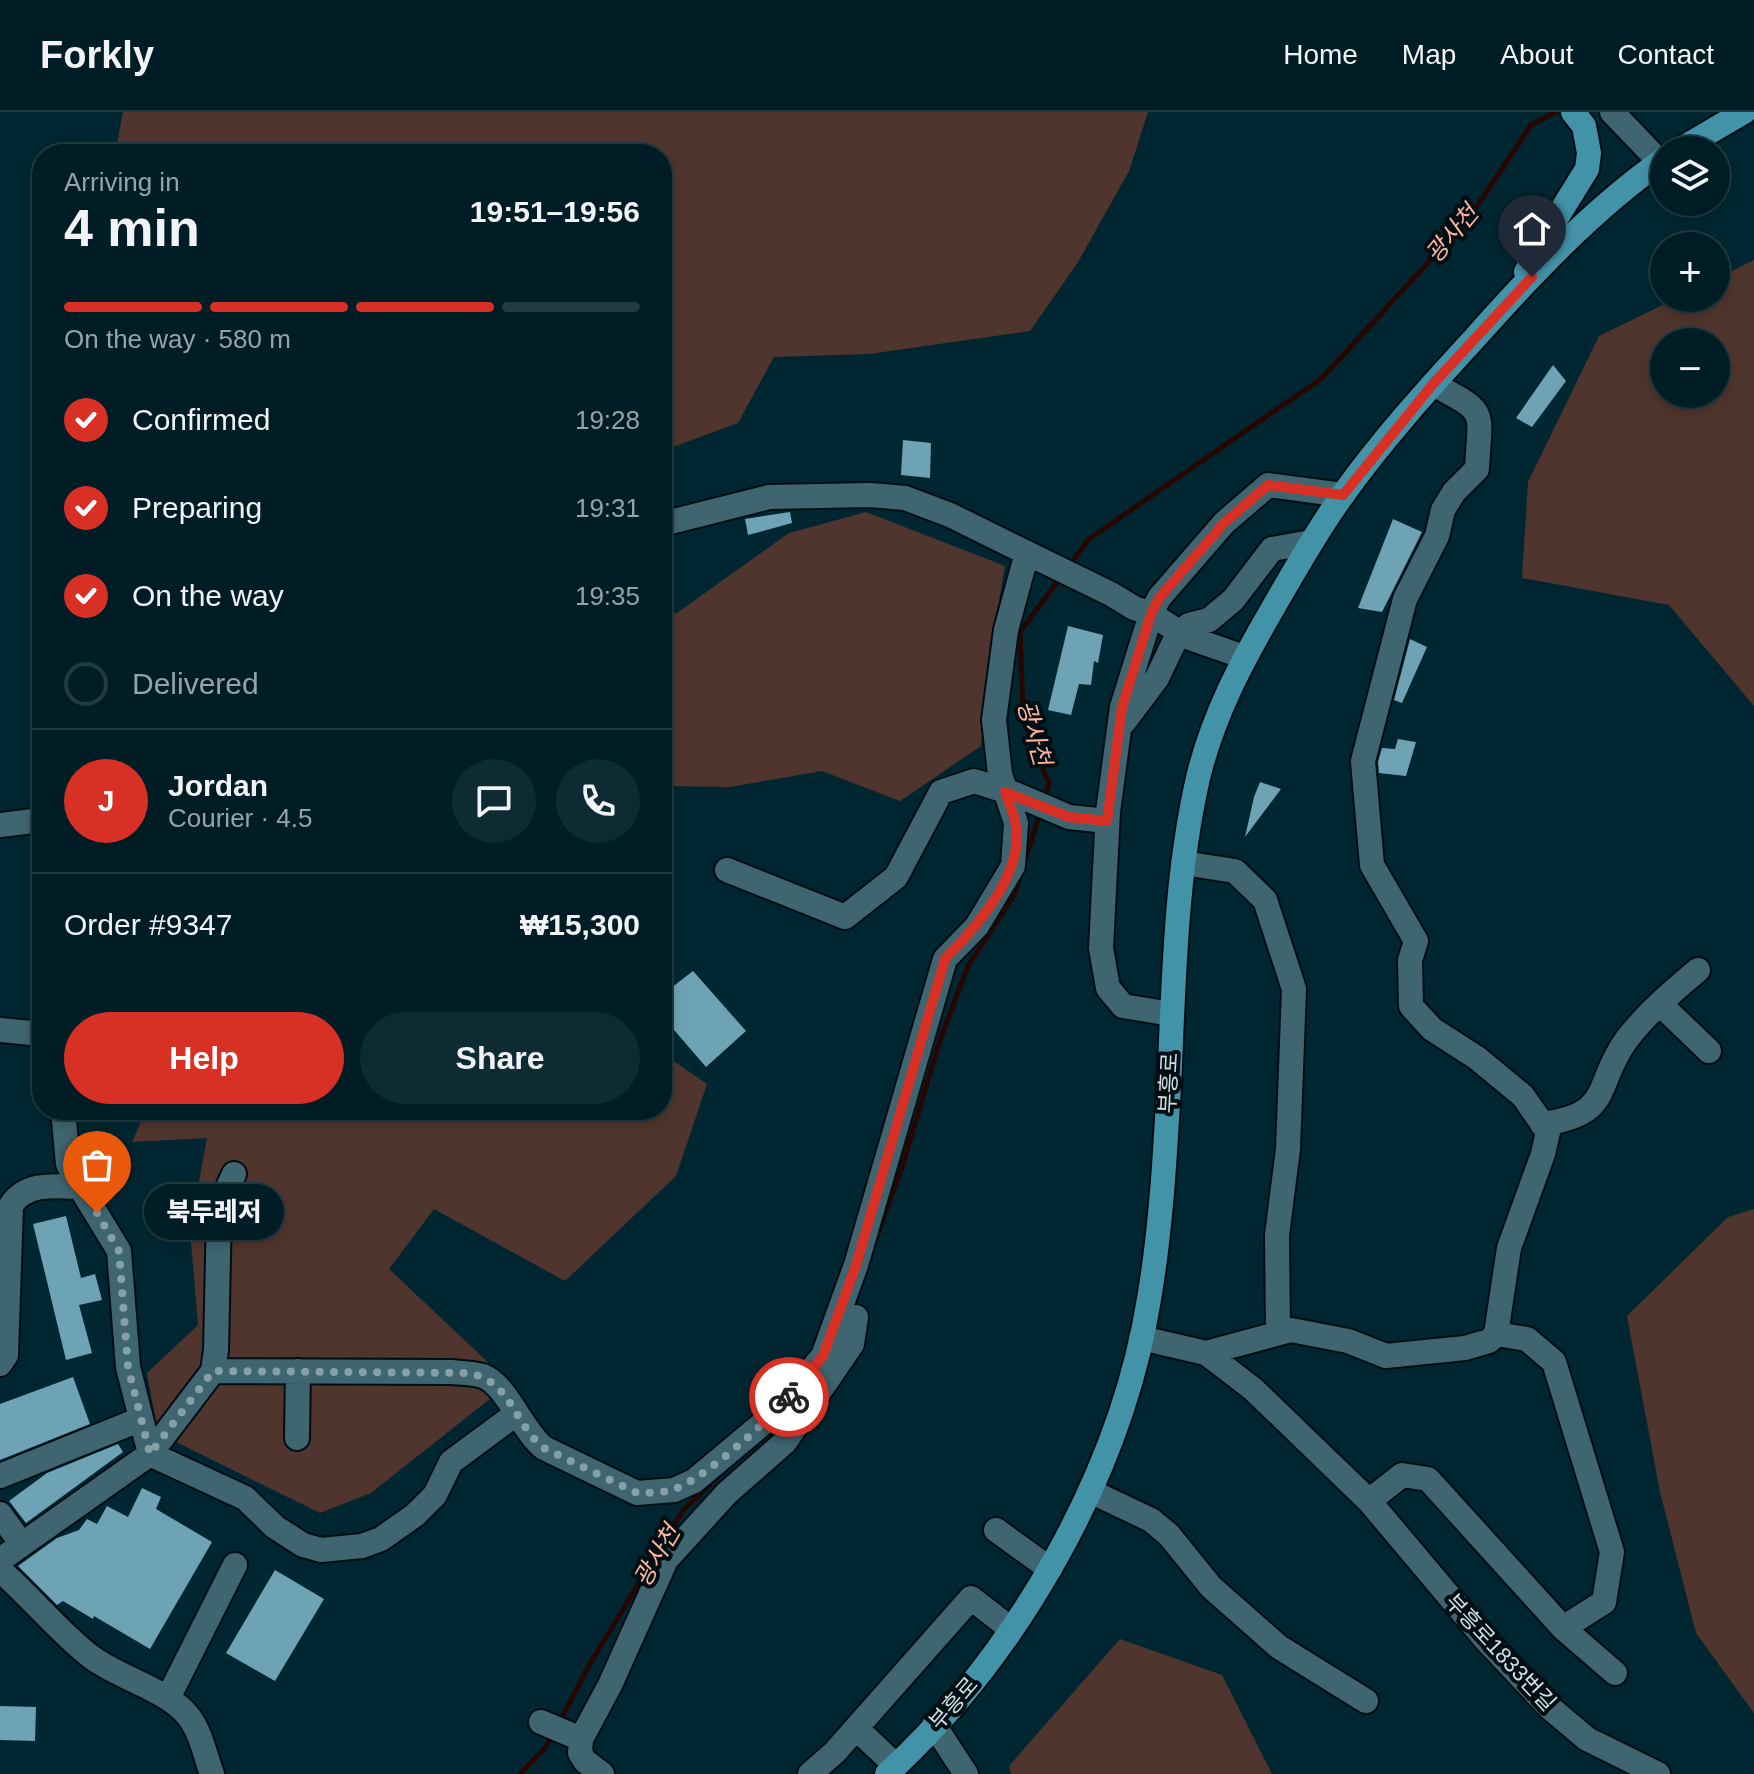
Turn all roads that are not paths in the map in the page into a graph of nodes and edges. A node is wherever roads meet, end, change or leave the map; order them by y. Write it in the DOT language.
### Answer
graph roads {
  1 [pos="1744,112"];
  2 [pos="1614,113"];
  3 [pos="1579,119"];
  4 [pos="1703,136"];
  5 [pos="1650,142"];
  6 [pos="1650,171"];
  7 [pos="1514,295"];
  8 [pos="1433,384"];
  9 [pos="1343,495"];
  10 [pos="672,521"];
  11 [pos="1311,542"];
  12 [pos="1034,556"];
  13 [pos="1151,614"];
  14 [pos="1179,632"];
  15 [pos="1244,657"];
  16 [pos="1119,728"];
  17 [pos="1010,793"];
  18 [pos="32,821"];
  19 [pos="1107,821"];
  20 [pos="0,825"];
  21 [pos="1183,863"];
  22 [pos="727,870"];
  23 [pos="1698,970"];
  24 [pos="1660,1004"];
  25 [pos="1171,1014"];
  26 [pos="0,1030"];
  27 [pos="32,1033"];
  28 [pos="1709,1051"];
  29 [pos="64,1120"];
  30 [pos="1542,1124"];
  31 [pos="234,1174"];
  32 [pos="80,1187"];
  33 [pos="5,1232"];
  34 [pos="4,1298"];
  35 [pos="856,1317"];
  36 [pos="1274,1333"];
  37 [pos="1496,1334"];
  38 [pos="1141,1338"];
  39 [pos="1216,1350"];
  40 [pos="0,1364"];
  41 [pos="213,1371"];
  42 [pos="298,1371"];
  43 [pos="516,1414"];
  44 [pos="141,1419"];
  45 [pos="297,1438"];
  46 [pos="150,1454"];
  47 [pos="0,1476"];
  48 [pos="714,1483"];
  49 [pos="1090,1491"];
  50 [pos="1369,1501"];
  51 [pos="0,1514"];
  52 [pos="996,1530"];
  53 [pos="21,1543"];
  54 [pos="0,1560"];
  55 [pos="235,1565"];
  56 [pos="1050,1569"];
  57 [pos="0,1570"];
  58 [pos="1563,1628"];
  59 [pos="1011,1629"];
  60 [pos="1615,1673"];
  61 [pos="168,1698"];
  62 [pos="1366,1701"];
  63 [pos="543,1723"];
  64 [pos="934,1725"];
  65 [pos="856,1728"];
  66 [pos="581,1739"];
  67 [pos="891,1770"];
  68 [pos="212,1774"];
  69 [pos="602,1774"];
  70 [pos="810,1774"];
  71 [pos="966,1774"];
  72 [pos="1658,1774"];
  1 -- 4 [label="main road, 부흥로"];
  2 -- 5 [label="street"];
  3 -- 7 [label="main road"];
  6 -- 7 [label="main road, 부흥로"];
  7 -- 8 [label="main road, 부흥로"];
  8 -- 9 [label="main road, 부흥로"];
  8 -- 30 [label="street"];
  9 -- 11 [label="main road, 부흥로"];
  9 -- 13 [label="street"];
  10 -- 12 [label="street"];
  11 -- 14 [label="street"];
  11 -- 15 [label="main road, 부흥로"];
  12 -- 13 [label="street"];
  12 -- 17 [label="street"];
  13 -- 14 [label="street"];
  13 -- 16 [label="street"];
  14 -- 15 [label="street"];
  14 -- 16 [label="street"];
  15 -- 21 [label="main road, 부흥로"];
  16 -- 19 [label="street"];
  17 -- 19 [label="street"];
  17 -- 22 [label="street"];
  17 -- 48 [label="street"];
  18 -- 20 [label="street"];
  19 -- 25 [label="street"];
  21 -- 25 [label="main road, 부흥로"];
  21 -- 36 [label="street"];
  23 -- 24 [label="street"];
  24 -- 28 [label="street"];
  24 -- 30 [label="street"];
  25 -- 38 [label="main road, 부흥로"];
  26 -- 27 [label="street"];
  29 -- 32 [label="street"];
  30 -- 37 [label="street"];
  31 -- 41 [label="street"];
  32 -- 33 [label="street"];
  32 -- 44 [label="street"];
  33 -- 34 [label="street"];
  34 -- 40 [label="street"];
  35 -- 48 [label="street"];
  36 -- 37 [label="street"];
  36 -- 39 [label="street"];
  37 -- 58 [label="street"];
  38 -- 39 [label="street, 부흥로1833번길"];
  38 -- 49 [label="main road, 부흥로"];
  39 -- 50 [label="street, 부흥로1833번길"];
  41 -- 42 [label="street"];
  41 -- 46 [label="street"];
  42 -- 43 [label="street"];
  42 -- 45 [label="street"];
  43 -- 46 [label="street"];
  43 -- 48 [label="street"];
  44 -- 46 [label="street"];
  44 -- 47 [label="street"];
  46 -- 53 [label="street"];
  48 -- 66 [label="street"];
  49 -- 56 [label="main road, 부흥로"];
  49 -- 62 [label="street"];
  50 -- 58 [label="street"];
  50 -- 72 [label="street, 부흥로1833번길"];
  51 -- 53 [label="street"];
  52 -- 56 [label="street"];
  53 -- 54 [label="street"];
  55 -- 61 [label="street"];
  56 -- 59 [label="main road, 부흥로"];
  57 -- 61 [label="street"];
  58 -- 60 [label="street"];
  59 -- 64 [label="main road, 부흥로"];
  59 -- 65 [label="street"];
  61 -- 68 [label="street"];
  63 -- 66 [label="street"];
  64 -- 67 [label="main road, 부흥로"];
  64 -- 71 [label="street"];
  65 -- 67 [label="street"];
  65 -- 70 [label="street"];
  66 -- 69 [label="street"];
}
